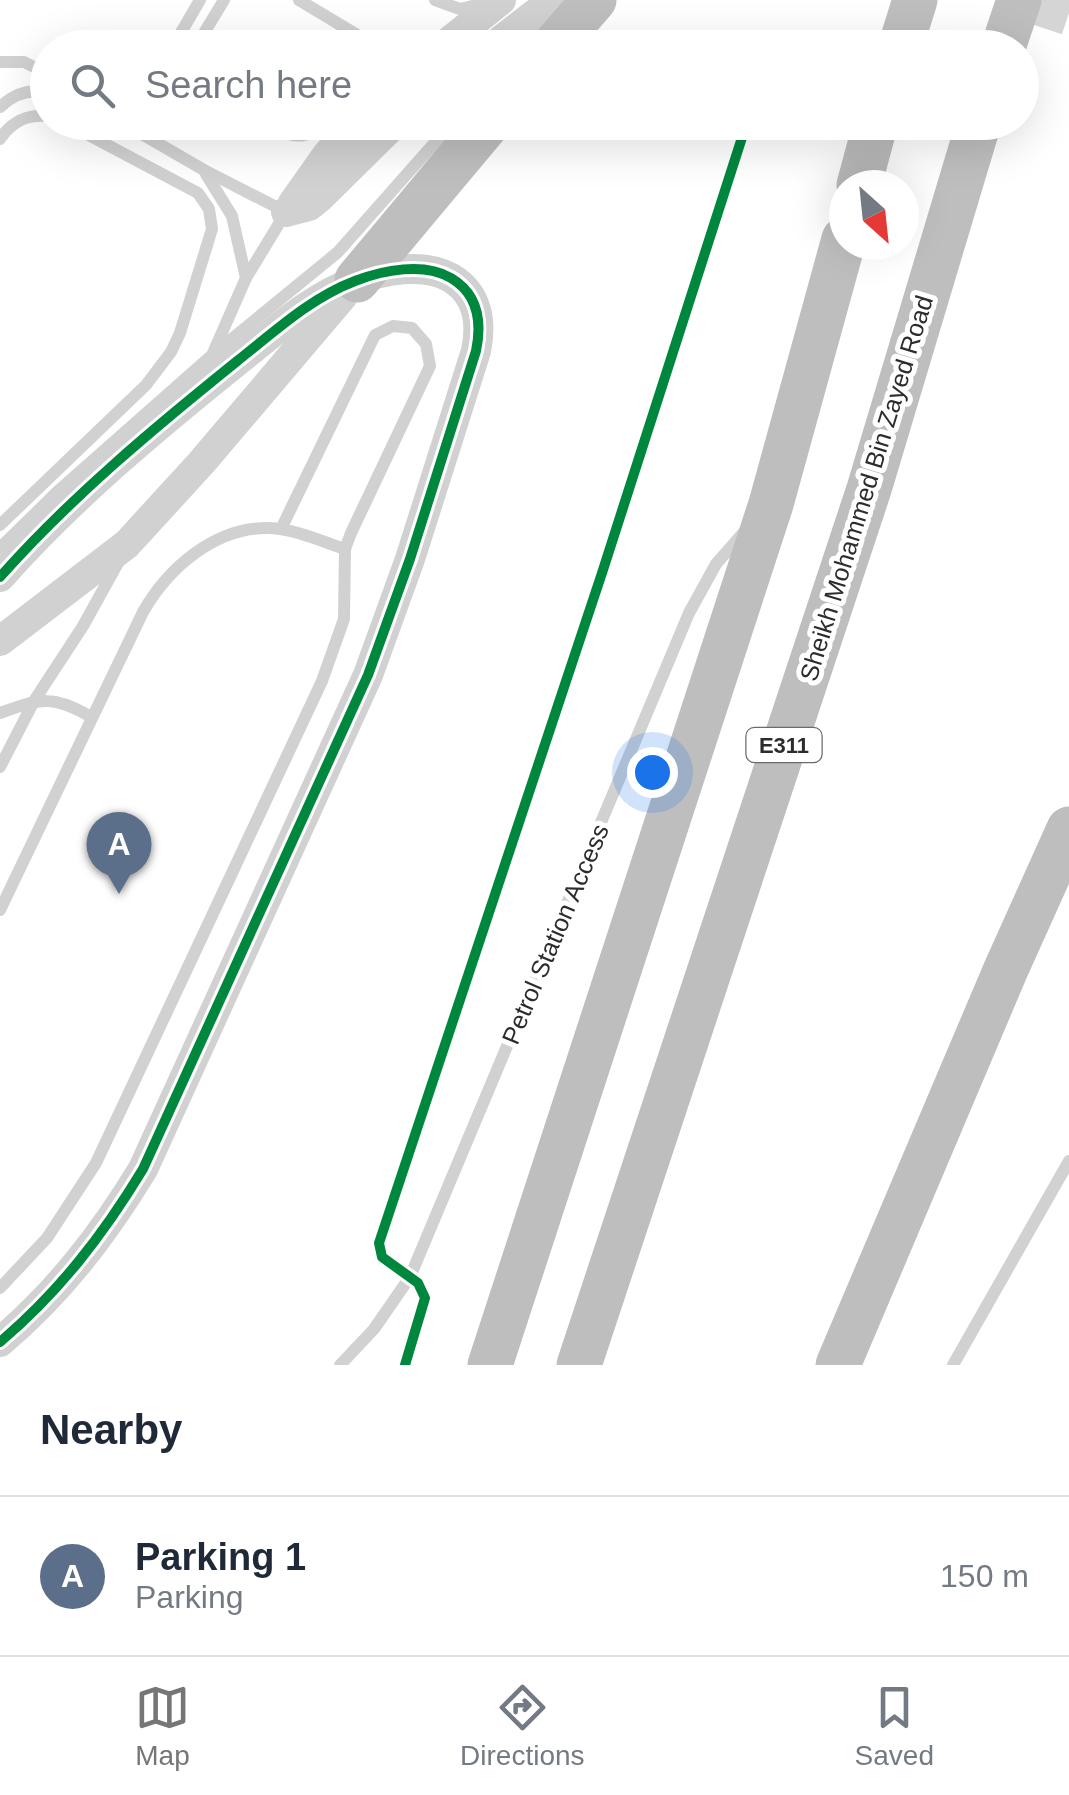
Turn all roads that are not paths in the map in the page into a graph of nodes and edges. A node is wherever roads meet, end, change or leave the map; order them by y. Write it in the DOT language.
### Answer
graph roads {
  1 [pos="200,0"];
  2 [pos="224,0"];
  3 [pos="298,0"];
  4 [pos="435,0"];
  5 [pos="488,0"];
  6 [pos="501,0"];
  7 [pos="553,0"];
  8 [pos="594,0"];
  9 [pos="915,0"];
  10 [pos="1019,0"];
  11 [pos="182,30"];
  12 [pos="205,30"];
  13 [pos="349,30"];
  14 [pos="464,30"];
  15 [pos="514,30"];
  16 [pos="568,30"];
  17 [pos="906,30"];
  18 [pos="1009,30"];
  19 [pos="0,62"];
  20 [pos="30,65"];
  21 [pos="30,91"];
  22 [pos="0,107"];
  23 [pos="30,118"];
  24 [pos="0,138"];
  25 [pos="99,140"];
  26 [pos="150,140"];
  27 [pos="340,140"];
  28 [pos="378,140"];
  29 [pos="437,140"];
  30 [pos="474,140"];
  31 [pos="871,140"];
  32 [pos="974,140"];
  33 [pos="204,170"];
  34 [pos="863,170"];
  35 [pos="193,189"];
  36 [pos="286,212"];
  37 [pos="838,260"];
  38 [pos="246,278"];
  39 [pos="357,280"];
  40 [pos="211,356"];
  41 [pos="771,504"];
  42 [pos="0,525"];
  43 [pos="281,529"];
  44 [pos="127,544"];
  45 [pos="0,548"];
  46 [pos="345,549"];
  47 [pos="0,577"];
  48 [pos="0,641"];
  49 [pos="34,701"];
  50 [pos="0,712"];
  51 [pos="91,717"];
  52 [pos="0,767"];
  53 [pos="1069,829"];
  54 [pos="0,910"];
  55 [pos="1039,928"];
  56 [pos="1006,969"];
  57 [pos="1069,1160"];
  58 [pos="0,1288"];
  59 [pos="0,1342"];
  60 [pos="340,1365"];
  61 [pos="487,1365"];
  62 [pos="579,1365"];
  63 [pos="838,1365"];
  64 [pos="953,1365"];
  1 -- 11 [label="lane"];
  2 -- 12 [label="lane"];
  3 -- 13 [label="lane"];
  4 -- 5 [label="lane"];
  6 -- 14 [label="street"];
  7 -- 15 [label="street"];
  8 -- 16 [label="highway"];
  9 -- 17 [label="highway"];
  10 -- 18 [label="highway"];
  19 -- 20 [label="lane"];
  21 -- 22 [label="lane"];
  23 -- 24 [label="lane"];
  25 -- 35 [label="lane"];
  26 -- 33 [label="lane"];
  27 -- 36 [label="street"];
  28 -- 36 [label="street"];
  29 -- 40 [label="lane"];
  30 -- 39 [label="highway"];
  31 -- 34 [label="highway"];
  32 -- 62 [label="highway, Sheikh Mohammed Bin Zayed Road / E311"];
  33 -- 35 [label="lane"];
  33 -- 36 [label="lane"];
  33 -- 38 [label="lane"];
  35 -- 42 [label="lane"];
  36 -- 38 [label="lane"];
  37 -- 41 [label="highway"];
  38 -- 40 [label="lane"];
  39 -- 44 [label="street"];
  39 -- 47 [label="street"];
  39 -- 59 [label="street"];
  40 -- 45 [label="lane"];
  41 -- 60 [label="lane, Petrol Station Access"];
  41 -- 61 [label="highway"];
  43 -- 46 [label="lane"];
  43 -- 46 [label="lane"];
  43 -- 51 [label="lane"];
  44 -- 48 [label="street"];
  44 -- 49 [label="lane"];
  46 -- 58 [label="lane"];
  49 -- 50 [label="lane"];
  49 -- 51 [label="lane"];
  49 -- 52 [label="lane"];
  51 -- 54 [label="lane"];
  53 -- 56 [label="highway"];
  55 -- 56 [label="lane"];
  56 -- 63 [label="highway"];
  57 -- 64 [label="lane"];
}
